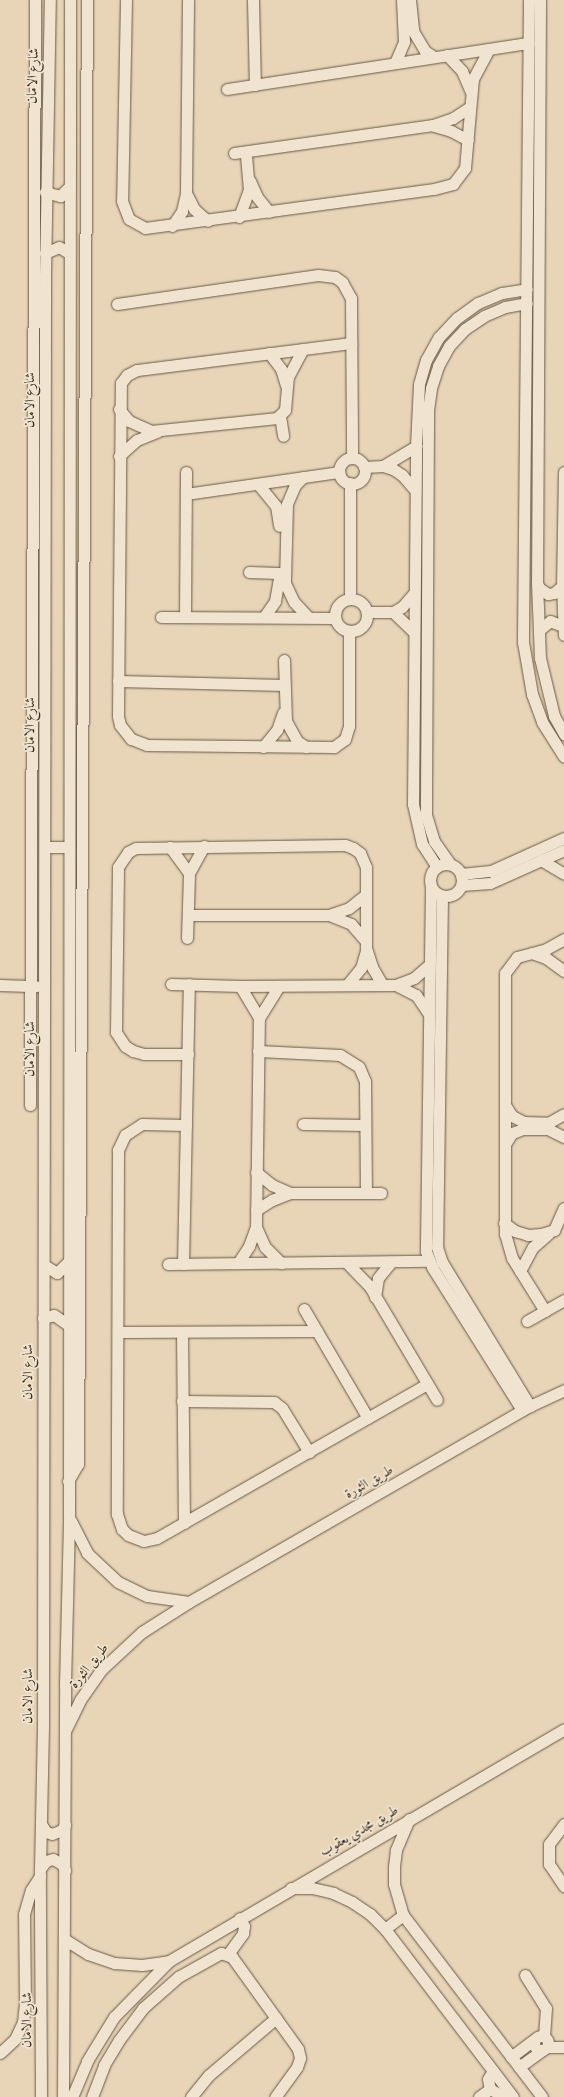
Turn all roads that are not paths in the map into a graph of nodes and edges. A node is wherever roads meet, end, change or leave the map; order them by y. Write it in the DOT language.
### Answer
graph roads {
  1 [pos="35,0"];
  2 [pos="50,0"];
  3 [pos="70,0"];
  4 [pos="87,0"];
  5 [pos="126,0"];
  6 [pos="188,0"];
  7 [pos="253,0"];
  8 [pos="402,0"];
  9 [pos="410,0"];
  10 [pos="529,0"];
  11 [pos="540,0"];
  12 [pos="35,22"];
  13 [pos="49,22"];
  14 [pos="529,43"];
  15 [pos="489,49"];
  16 [pos="447,55"];
  17 [pos="434,57"];
  18 [pos="395,63"];
  19 [pos="255,85"];
  20 [pos="227,89"];
  21 [pos="470,90"];
  22 [pos="470,107"];
  23 [pos="433,126"];
  24 [pos="468,140"];
  25 [pos="246,152"];
  26 [pos="234,153"];
  27 [pos="250,180"];
  28 [pos="69,187"];
  29 [pos="46,192"];
  30 [pos="186,193"];
  31 [pos="540,196"];
  32 [pos="529,197"];
  33 [pos="269,212"];
  34 [pos="239,217"];
  35 [pos="208,221"];
  36 [pos="172,226"];
  37 [pos="46,253"];
  38 [pos="69,253"];
  39 [pos="527,288"];
  40 [pos="527,303"];
  41 [pos="117,304"];
  42 [pos="351,343"];
  43 [pos="303,349"];
  44 [pos="269,353"];
  45 [pos="68,365"];
  46 [pos="85,366"];
  47 [pos="526,374"];
  48 [pos="539,375"];
  49 [pos="286,387"];
  50 [pos="119,409"];
  51 [pos="280,416"];
  52 [pos="159,431"];
  53 [pos="283,436"];
  54 [pos="416,446"];
  55 [pos="119,456"];
  56 [pos="31,458"];
  57 [pos="44,458"];
  58 [pos="352,458"];
  59 [pos="383,466"];
  60 [pos="364,467"];
  61 [pos="186,472"];
  62 [pos="339,472"];
  63 [pos="564,472"];
  64 [pos="303,478"];
  65 [pos="350,483"];
  66 [pos="258,484"];
  67 [pos="415,490"];
  68 [pos="186,494"];
  69 [pos="249,572"];
  70 [pos="280,573"];
  71 [pos="31,583"];
  72 [pos="537,583"];
  73 [pos="44,584"];
  74 [pos="562,586"];
  75 [pos="414,593"];
  76 [pos="350,598"];
  77 [pos="367,612"];
  78 [pos="394,612"];
  79 [pos="161,617"];
  80 [pos="185,617"];
  81 [pos="264,617"];
  82 [pos="308,617"];
  83 [pos="334,618"];
  84 [pos="539,630"];
  85 [pos="349,631"];
  86 [pos="563,631"];
  87 [pos="414,632"];
  88 [pos="284,660"];
  89 [pos="118,681"];
  90 [pos="284,685"];
  91 [pos="284,710"];
  92 [pos="31,714"];
  93 [pos="45,714"];
  94 [pos="564,734"];
  95 [pos="263,747"];
  96 [pos="306,747"];
  97 [pos="564,757"];
  98 [pos="70,791"];
  99 [pos="82,791"];
  100 [pos="564,838"];
  101 [pos="204,846"];
  102 [pos="45,847"];
  103 [pos="70,847"];
  104 [pos="170,847"];
  105 [pos="564,850"];
  106 [pos="541,860"];
  107 [pos="450,864"];
  108 [pos="437,867"];
  109 [pos="189,874"];
  110 [pos="564,874"];
  111 [pos="462,879"];
  112 [pos="431,886"];
  113 [pos="366,894"];
  114 [pos="442,896"];
  115 [pos="188,915"];
  116 [pos="329,915"];
  117 [pos="187,938"];
  118 [pos="564,939"];
  119 [pos="366,945"];
  120 [pos="530,952"];
  121 [pos="429,965"];
  122 [pos="564,971"];
  123 [pos="171,984"];
  124 [pos="189,984"];
  125 [pos="382,984"];
  126 [pos="396,984"];
  127 [pos="0,985"];
  128 [pos="347,985"];
  129 [pos="30,986"];
  130 [pos="45,986"];
  131 [pos="240,986"];
  132 [pos="279,986"];
  133 [pos="429,1015"];
  134 [pos="259,1018"];
  135 [pos="258,1051"];
  136 [pos="188,1054"];
  137 [pos="75,1066"];
  138 [pos="30,1104"];
  139 [pos="504,1105"];
  140 [pos="564,1114"];
  141 [pos="303,1124"];
  142 [pos="186,1125"];
  143 [pos="365,1125"];
  144 [pos="564,1137"];
  145 [pos="505,1144"];
  146 [pos="256,1172"];
  147 [pos="290,1193"];
  148 [pos="366,1193"];
  149 [pos="381,1193"];
  150 [pos="564,1208"];
  151 [pos="256,1210"];
  152 [pos="504,1223"];
  153 [pos="564,1224"];
  154 [pos="256,1226"];
  155 [pos="554,1230"];
  156 [pos="429,1261"];
  157 [pos="68,1262"];
  158 [pos="346,1262"];
  159 [pos="391,1262"];
  160 [pos="238,1263"];
  161 [pos="281,1263"];
  162 [pos="168,1264"];
  163 [pos="183,1264"];
  164 [pos="44,1265"];
  165 [pos="520,1271"];
  166 [pos="375,1298"];
  167 [pos="564,1300"];
  168 [pos="304,1309"];
  169 [pos="545,1311"];
  170 [pos="42,1318"];
  171 [pos="527,1321"];
  172 [pos="67,1324"];
  173 [pos="317,1331"];
  174 [pos="119,1332"];
  175 [pos="182,1332"];
  176 [pos="427,1384"];
  177 [pos="564,1390"];
  178 [pos="437,1400"];
  179 [pos="182,1401"];
  180 [pos="526,1408"];
  181 [pos="368,1418"];
  182 [pos="310,1452"];
  183 [pos="68,1481"];
  184 [pos="69,1516"];
  185 [pos="184,1523"];
  186 [pos="189,1602"];
  187 [pos="564,1729"];
  188 [pos="64,1733"];
  189 [pos="409,1819"];
  190 [pos="41,1824"];
  191 [pos="65,1824"];
  192 [pos="564,1824"];
  193 [pos="65,1870"];
  194 [pos="40,1873"];
  195 [pos="564,1886"];
  196 [pos="291,1888"];
  197 [pos="403,1915"];
  198 [pos="239,1918"];
  199 [pos="385,1929"];
  200 [pos="64,1939"];
  201 [pos="228,1954"];
  202 [pos="169,1961"];
  203 [pos="525,1975"];
  204 [pos="276,2018"];
  205 [pos="540,2037"];
  206 [pos="564,2047"];
  207 [pos="545,2049"];
  208 [pos="0,2053"];
  209 [pos="511,2057"];
  210 [pos="519,2067"];
  211 [pos="493,2071"];
  212 [pos="490,2089"];
  213 [pos="512,2095"];
  214 [pos="41,2097"];
  215 [pos="63,2097"];
  216 [pos="72,2097"];
  217 [pos="92,2097"];
  218 [pos="191,2097"];
  219 [pos="275,2097"];
  220 [pos="479,2097"];
  221 [pos="542,2097"];
  1 -- 12 [label="street"];
  2 -- 13 [label="street, شارع الامان"];
  3 -- 28 [label="street"];
  4 -- 46 [label="street"];
  5 -- 36 [label="street"];
  6 -- 30 [label="street"];
  7 -- 19 [label="street"];
  8 -- 18 [label="street"];
  9 -- 17 [label="street"];
  10 -- 14 [label="street"];
  11 -- 31 [label="street"];
  12 -- 13 [label="street"];
  12 -- 56 [label="street"];
  13 -- 29 [label="street, شارع الامان"];
  14 -- 15 [label="street"];
  14 -- 32 [label="street"];
  15 -- 16 [label="street"];
  15 -- 21 [label="street"];
  16 -- 17 [label="street"];
  16 -- 21 [label="street"];
  17 -- 18 [label="street"];
  18 -- 19 [label="street"];
  19 -- 20 [label="street"];
  21 -- 22 [label="street"];
  22 -- 23 [label="street"];
  22 -- 24 [label="street"];
  23 -- 24 [label="street"];
  23 -- 25 [label="street"];
  24 -- 33 [label="street"];
  25 -- 26 [label="street"];
  25 -- 27 [label="street"];
  27 -- 33 [label="street"];
  27 -- 34 [label="street"];
  28 -- 29 [label="street"];
  28 -- 38 [label="street"];
  29 -- 37 [label="street, شارع الامان"];
  30 -- 35 [label="street"];
  30 -- 36 [label="street"];
  31 -- 32 [label="street"];
  31 -- 48 [label="street"];
  32 -- 39 [label="street"];
  33 -- 34 [label="street"];
  34 -- 35 [label="street"];
  35 -- 36 [label="street"];
  37 -- 38 [label="street"];
  37 -- 57 [label="street, شارع الامان"];
  38 -- 45 [label="street"];
  39 -- 40 [label="street"];
  39 -- 54 [label="street"];
  40 -- 47 [label="street"];
  40 -- 107 [label="street"];
  41 -- 42 [label="street"];
  42 -- 43 [label="street"];
  42 -- 58 [label="street"];
  43 -- 44 [label="street"];
  43 -- 49 [label="street"];
  44 -- 49 [label="street"];
  44 -- 50 [label="street"];
  45 -- 46 [label="street"];
  45 -- 98 [label="street"];
  46 -- 99 [label="street"];
  47 -- 48 [label="street"];
  47 -- 97 [label="street"];
  48 -- 72 [label="street"];
  49 -- 51 [label="street"];
  50 -- 52 [label="street"];
  50 -- 55 [label="street"];
  51 -- 52 [label="street"];
  51 -- 53 [label="street"];
  52 -- 55 [label="street"];
  54 -- 59 [label="street"];
  54 -- 67 [label="street"];
  55 -- 89 [label="street"];
  56 -- 57 [label="street"];
  56 -- 71 [label="street"];
  57 -- 73 [label="street, شارع الامان"];
  58 -- 60 [label="street"];
  58 -- 62 [label="street"];
  59 -- 60 [label="street"];
  59 -- 67 [label="street"];
  60 -- 65 [label="street"];
  61 -- 68 [label="street"];
  62 -- 64 [label="street"];
  62 -- 65 [label="street"];
  63 -- 74 [label="street"];
  64 -- 66 [label="street"];
  64 -- 82 [label="street"];
  65 -- 76 [label="street"];
  66 -- 68 [label="street"];
  66 -- 70 [label="street"];
  67 -- 75 [label="street"];
  68 -- 80 [label="street"];
  69 -- 70 [label="street"];
  70 -- 81 [label="street"];
  71 -- 73 [label="street"];
  71 -- 92 [label="street"];
  72 -- 74 [label="street"];
  72 -- 84 [label="street"];
  73 -- 93 [label="street, شارع الامان"];
  74 -- 86 [label="street"];
  75 -- 78 [label="street"];
  75 -- 87 [label="street"];
  76 -- 77 [label="street"];
  76 -- 83 [label="street"];
  77 -- 78 [label="street"];
  77 -- 85 [label="street"];
  78 -- 87 [label="street"];
  79 -- 80 [label="street"];
  80 -- 81 [label="street"];
  81 -- 82 [label="street"];
  82 -- 83 [label="street"];
  83 -- 85 [label="street"];
  84 -- 86 [label="street"];
  84 -- 94 [label="street"];
  85 -- 96 [label="street"];
  87 -- 108 [label="street"];
  88 -- 90 [label="street"];
  89 -- 90 [label="street"];
  89 -- 95 [label="street"];
  90 -- 91 [label="street"];
  91 -- 95 [label="street"];
  91 -- 96 [label="street"];
  92 -- 93 [label="street"];
  92 -- 129 [label="street"];
  93 -- 102 [label="street, شارع الامان"];
  95 -- 96 [label="street"];
  98 -- 99 [label="street"];
  98 -- 103 [label="street"];
  99 -- 137 [label="street"];
  100 -- 111 [label="street"];
  101 -- 104 [label="street"];
  101 -- 109 [label="street"];
  101 -- 113 [label="street"];
  102 -- 103 [label="street"];
  102 -- 130 [label="street, شارع الامان"];
  103 -- 137 [label="street"];
  104 -- 109 [label="street"];
  104 -- 136 [label="street"];
  105 -- 106 [label="street"];
  106 -- 110 [label="street"];
  106 -- 111 [label="street"];
  107 -- 108 [label="street"];
  107 -- 111 [label="street"];
  108 -- 112 [label="street"];
  109 -- 115 [label="street"];
  111 -- 114 [label="street"];
  112 -- 114 [label="street"];
  112 -- 121 [label="street"];
  113 -- 116 [label="street"];
  113 -- 119 [label="street"];
  114 -- 180 [label="street"];
  115 -- 116 [label="street"];
  115 -- 117 [label="street"];
  116 -- 119 [label="street"];
  118 -- 120 [label="street"];
  119 -- 125 [label="street"];
  119 -- 128 [label="street"];
  120 -- 122 [label="street"];
  120 -- 139 [label="street"];
  121 -- 126 [label="street"];
  121 -- 133 [label="street"];
  123 -- 124 [label="street"];
  124 -- 131 [label="street"];
  124 -- 136 [label="street"];
  125 -- 126 [label="street"];
  125 -- 128 [label="street"];
  126 -- 133 [label="street"];
  127 -- 129 [label="street"];
  128 -- 132 [label="street"];
  129 -- 130 [label="street"];
  129 -- 138 [label="street"];
  130 -- 164 [label="street, شارع الامان"];
  131 -- 132 [label="street"];
  131 -- 134 [label="street"];
  132 -- 134 [label="street"];
  133 -- 156 [label="street"];
  134 -- 135 [label="street"];
  135 -- 143 [label="street"];
  135 -- 146 [label="street"];
  136 -- 142 [label="street"];
  137 -- 157 [label="street"];
  137 -- 183 [label="street"];
  139 -- 140 [label="street"];
  139 -- 145 [label="street"];
  141 -- 143 [label="street"];
  142 -- 163 [label="street"];
  142 -- 174 [label="street"];
  143 -- 148 [label="street"];
  144 -- 145 [label="street"];
  145 -- 152 [label="street"];
  146 -- 147 [label="street"];
  146 -- 151 [label="street"];
  147 -- 148 [label="street"];
  147 -- 151 [label="street"];
  148 -- 149 [label="street"];
  150 -- 155 [label="street"];
  151 -- 154 [label="street"];
  152 -- 155 [label="street"];
  152 -- 165 [label="street"];
  153 -- 155 [label="street"];
  154 -- 160 [label="street"];
  154 -- 161 [label="street"];
  155 -- 165 [label="street"];
  156 -- 159 [label="street"];
  156 -- 180 [label="street"];
  157 -- 164 [label="street"];
  157 -- 172 [label="street"];
  158 -- 159 [label="street"];
  158 -- 161 [label="street"];
  158 -- 166 [label="street"];
  159 -- 166 [label="street"];
  160 -- 161 [label="street"];
  160 -- 163 [label="street"];
  162 -- 163 [label="street"];
  164 -- 170 [label="street, شارع الامان"];
  165 -- 169 [label="street"];
  166 -- 176 [label="street"];
  167 -- 169 [label="street"];
  168 -- 173 [label="street"];
  169 -- 171 [label="street"];
  170 -- 172 [label="street"];
  170 -- 190 [label="street, شارع الامان"];
  172 -- 183 [label="street"];
  173 -- 175 [label="street"];
  173 -- 181 [label="street"];
  174 -- 175 [label="street"];
  174 -- 185 [label="street"];
  175 -- 179 [label="street"];
  176 -- 178 [label="street"];
  176 -- 181 [label="street"];
  177 -- 180 [label="street, طريق الثورة"];
  179 -- 182 [label="street"];
  179 -- 185 [label="street"];
  180 -- 186 [label="street, طريق الثورة"];
  181 -- 182 [label="street"];
  182 -- 185 [label="street"];
  183 -- 184 [label="street"];
  184 -- 186 [label="street"];
  184 -- 188 [label="street"];
  186 -- 188 [label="street, طريق الثورة"];
  187 -- 189 [label="street, طريق مجدي يعقوب"];
  188 -- 191 [label="street"];
  189 -- 196 [label="street, طريق مجدي يعقوب"];
  189 -- 197 [label="street"];
  190 -- 191 [label="street"];
  190 -- 194 [label="street, شارع الامان"];
  191 -- 193 [label="street"];
  192 -- 195 [label="street"];
  193 -- 194 [label="street"];
  193 -- 200 [label="street"];
  194 -- 208 [label="street"];
  194 -- 214 [label="street, شارع الامان"];
  196 -- 198 [label="street, طريق مجدي يعقوب"];
  196 -- 199 [label="street"];
  197 -- 199 [label="street"];
  197 -- 209 [label="street"];
  198 -- 201 [label="street"];
  198 -- 202 [label="street, طريق مجدي يعقوب"];
  199 -- 211 [label="street"];
  200 -- 202 [label="street, طريق مجدي يعقوب"];
  200 -- 215 [label="street"];
  201 -- 204 [label="street"];
  201 -- 217 [label="street"];
  202 -- 216 [label="street, طريق مجدي يعقوب"];
  203 -- 205 [label="street"];
  204 -- 218 [label="street"];
  204 -- 219 [label="street"];
  205 -- 207 [label="street"];
  205 -- 209 [label="street"];
  206 -- 207 [label="street"];
  207 -- 210 [label="street"];
  209 -- 210 [label="street"];
  210 -- 221 [label="street"];
  211 -- 212 [label="street"];
  211 -- 213 [label="street"];
  212 -- 213 [label="street"];
  212 -- 220 [label="street"];
}
